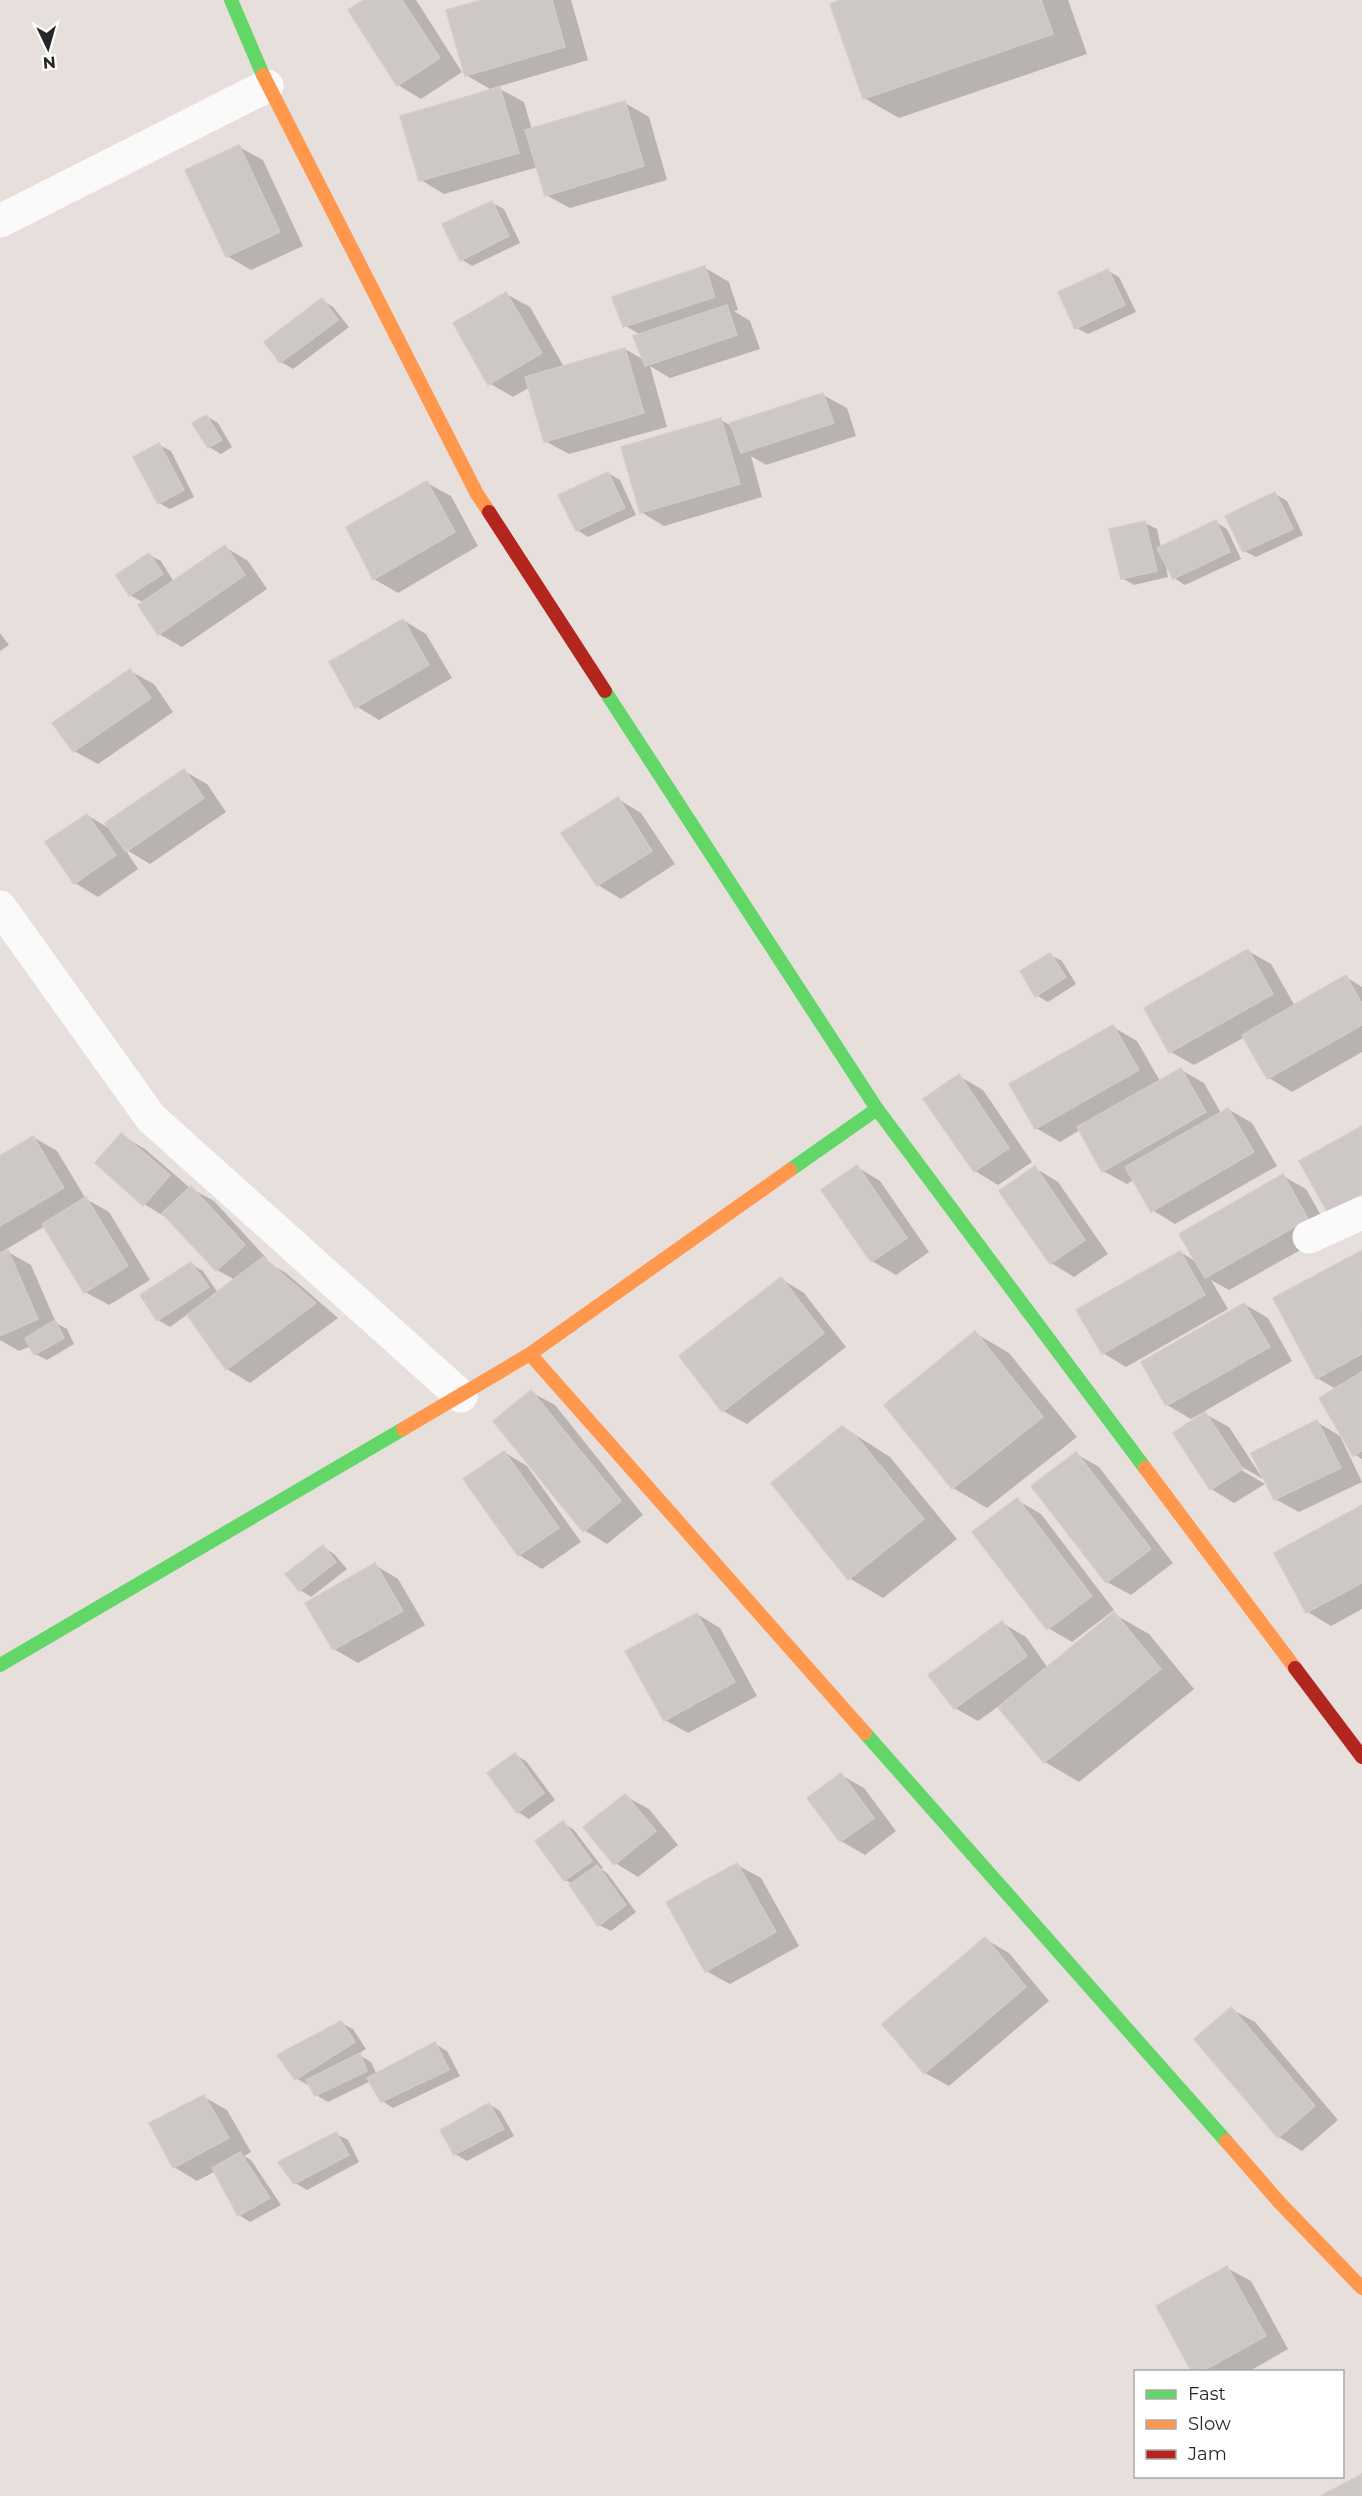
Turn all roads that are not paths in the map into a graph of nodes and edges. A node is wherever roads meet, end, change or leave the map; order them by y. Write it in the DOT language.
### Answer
graph roads {
  1 [pos="231,0"];
  2 [pos="267,86"];
  3 [pos="0,221"];
  4 [pos="0,907"];
  5 [pos="877,1109"];
  6 [pos="1362,1213"];
  7 [pos="1309,1237"];
  8 [pos="530,1354"];
  9 [pos="460,1396"];
  10 [pos="0,1665"];
  11 [pos="1362,1756"];
  12 [pos="1362,2288"];
  1 -- 2 [label="main road"];
  2 -- 3 [label="street"];
  2 -- 5 [label="main road"];
  4 -- 9 [label="street"];
  5 -- 8 [label="main road"];
  5 -- 11 [label="main road"];
  6 -- 7 [label="street"];
  8 -- 9 [label="main road"];
  8 -- 12 [label="main road"];
  9 -- 10 [label="main road"];
}
